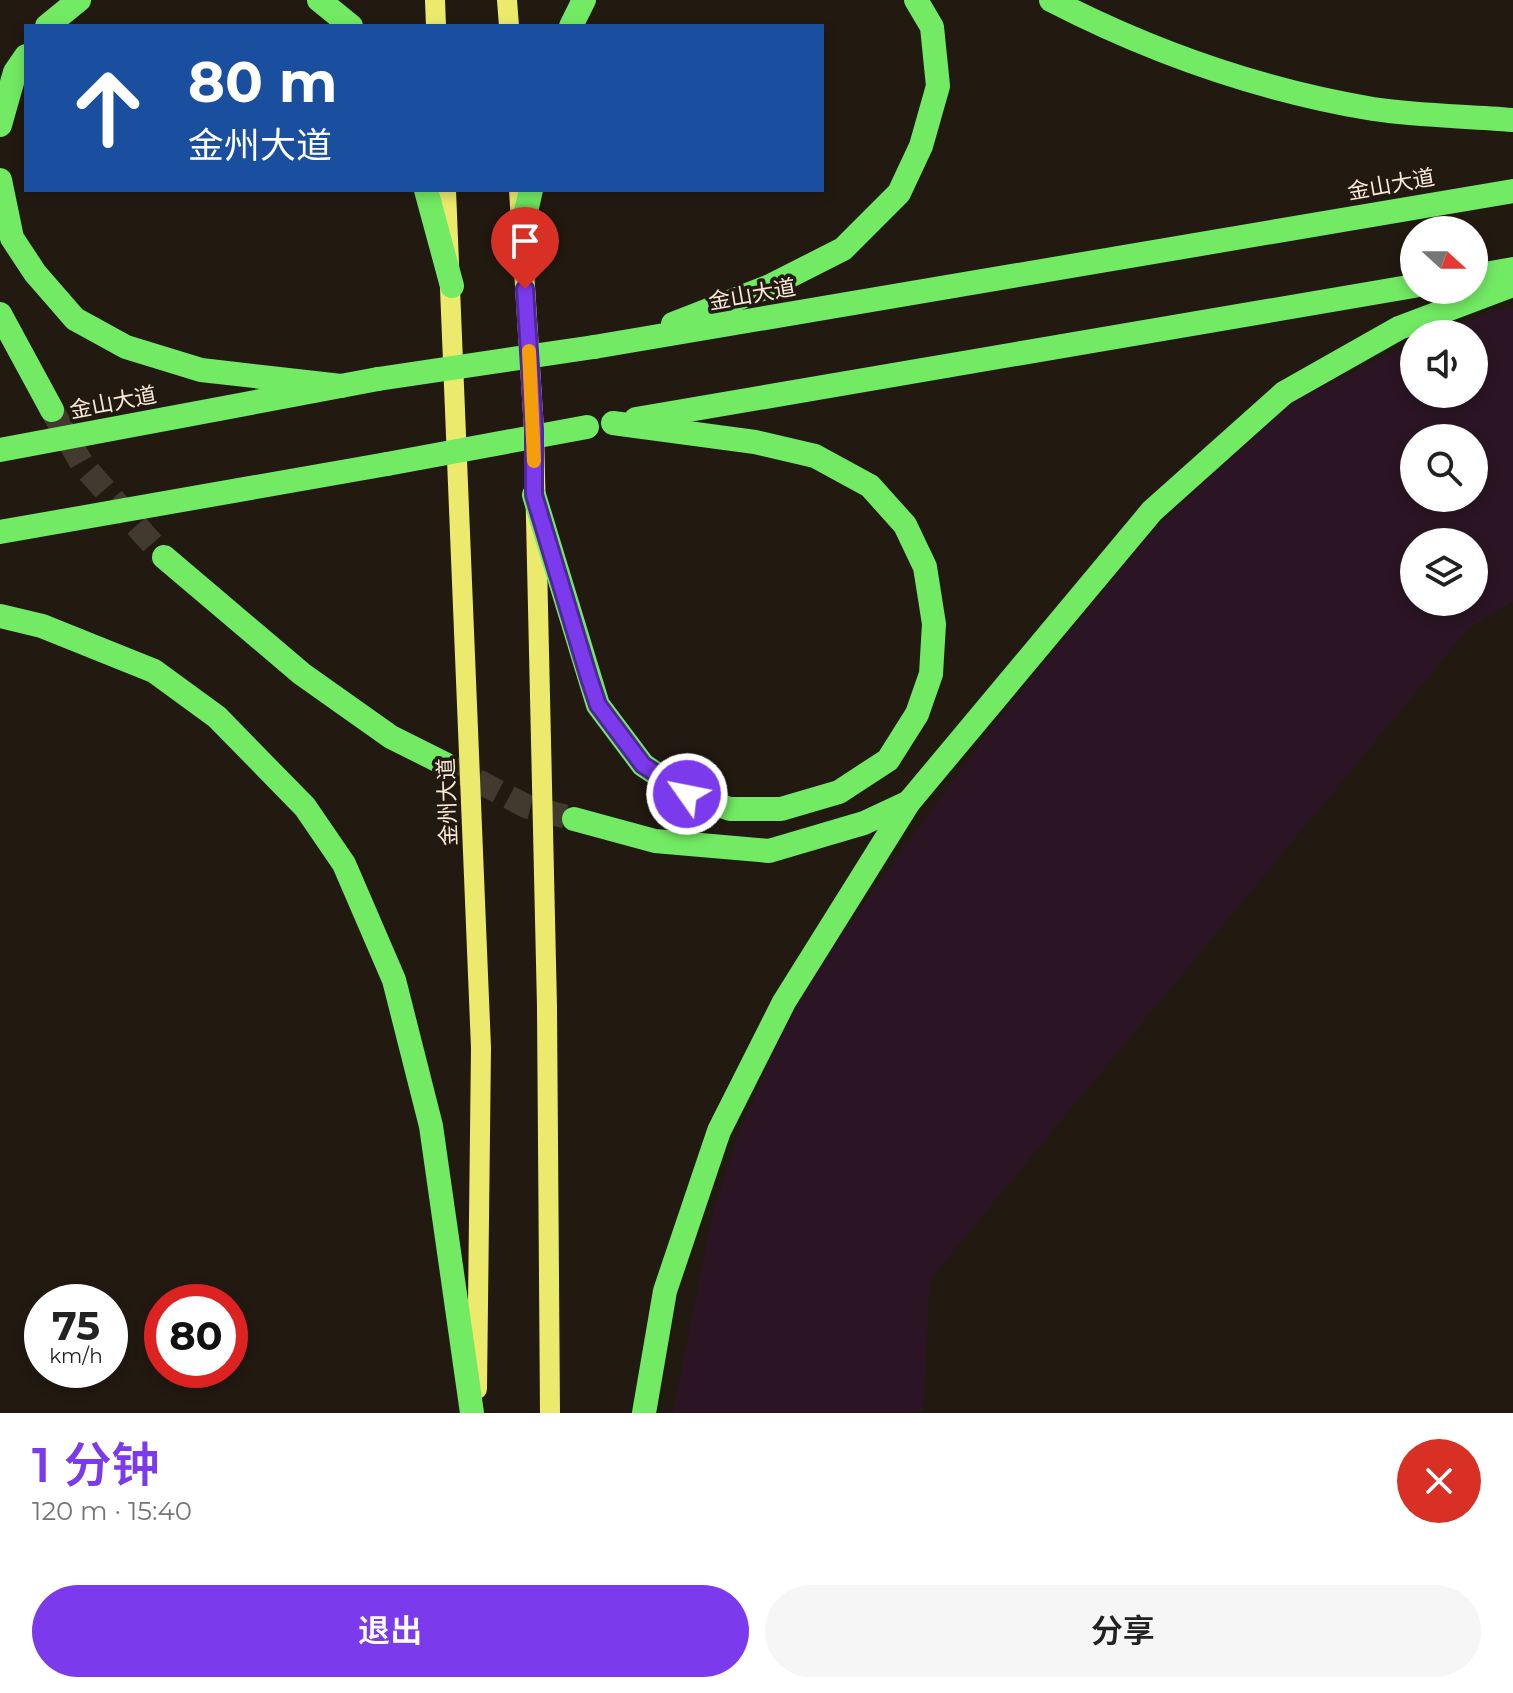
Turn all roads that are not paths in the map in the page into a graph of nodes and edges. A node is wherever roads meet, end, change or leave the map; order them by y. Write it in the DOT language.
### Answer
graph roads {
  1 [pos="79,0"];
  2 [pos="319,0"];
  3 [pos="435,0"];
  4 [pos="507,0"];
  5 [pos="584,0"];
  6 [pos="916,0"];
  7 [pos="1051,0"];
  8 [pos="49,24"];
  9 [pos="349,24"];
  10 [pos="436,24"];
  11 [pos="509,24"];
  12 [pos="572,24"];
  13 [pos="24,59"];
  14 [pos="1513,120"];
  15 [pos="0,125"];
  16 [pos="0,180"];
  17 [pos="1513,191"];
  18 [pos="427,192"];
  19 [pos="446,192"];
  20 [pos="519,192"];
  21 [pos="531,192"];
  22 [pos="521,233"];
  23 [pos="1513,269"];
  24 [pos="1488,273"];
  25 [pos="1513,285"];
  26 [pos="452,286"];
  27 [pos="1400,288"];
  28 [pos="0,314"];
  29 [pos="627,342"];
  30 [pos="341,386"];
  31 [pos="52,410"];
  32 [pos="613,423"];
  33 [pos="0,450"];
  34 [pos="534,495"];
  35 [pos="0,532"];
  36 [pos="164,557"];
  37 [pos="0,616"];
  38 [pos="445,764"];
  39 [pos="909,802"];
  40 [pos="574,819"];
  41 [pos="474,1413"];
  42 [pos="550,1413"];
  43 [pos="644,1413"];
  1 -- 8 [label="highway"];
  2 -- 9 [label="highway"];
  3 -- 10 [label="main road"];
  4 -- 11 [label="main road"];
  5 -- 12 [label="highway"];
  6 -- 29 [label="highway"];
  7 -- 14 [label="highway"];
  13 -- 15 [label="highway"];
  16 -- 30 [label="highway"];
  17 -- 29 [label="highway, 金山大道"];
  18 -- 26 [label="highway"];
  19 -- 26 [label="main road, 金州大道"];
  20 -- 22 [label="main road"];
  21 -- 22 [label="highway"];
  22 -- 34 [label="main road"];
  23 -- 24 [label="highway"];
  25 -- 39 [label="highway"];
  26 -- 41 [label="main road, 金州大道"];
  27 -- 32 [label="highway"];
  28 -- 31 [label="highway"];
  29 -- 30 [label="highway, 金山大道, bridge"];
  30 -- 33 [label="highway, 金山大道"];
  32 -- 34 [label="highway"];
  32 -- 35 [label="highway, bridge"];
  34 -- 42 [label="main road"];
  36 -- 38 [label="highway"];
  37 -- 41 [label="highway"];
  39 -- 40 [label="highway"];
  39 -- 43 [label="highway"];
}
